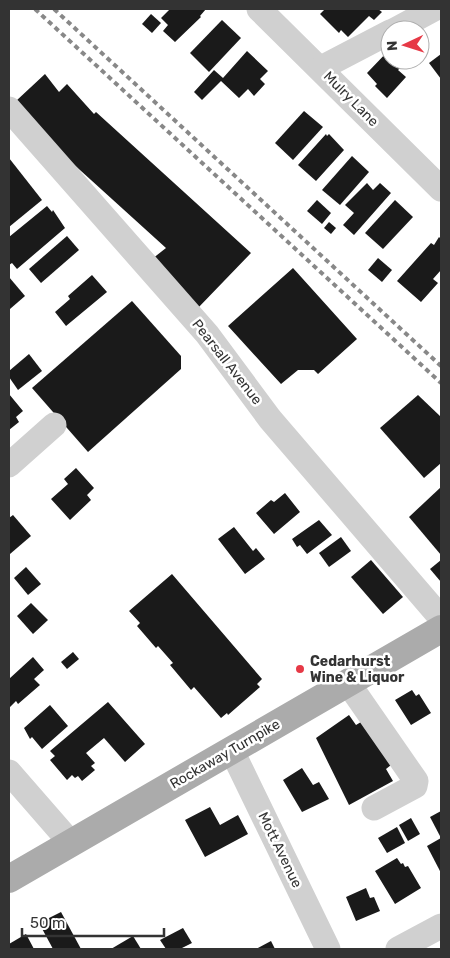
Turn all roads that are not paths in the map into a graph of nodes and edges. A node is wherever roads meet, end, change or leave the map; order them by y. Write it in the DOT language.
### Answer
graph roads {
  1 [pos="260,9"];
  2 [pos="434,9"];
  3 [pos="414,20"];
  4 [pos="380,37"];
  5 [pos="321,68"];
  6 [pos="11,116"];
  7 [pos="441,189"];
  8 [pos="54,424"];
  9 [pos="9,465"];
  10 [pos="441,618"];
  11 [pos="441,629"];
  12 [pos="348,683"];
  13 [pos="232,751"];
  14 [pos="9,772"];
  15 [pos="374,808"];
  16 [pos="70,842"];
  17 [pos="9,879"];
  18 [pos="441,926"];
  19 [pos="328,949"];
  20 [pos="398,949"];
  1 -- 5 [label="street, Mulry Lane"];
  2 -- 3 [label="street"];
  4 -- 5 [label="street"];
  5 -- 7 [label="street, Mulry Lane"];
  6 -- 10 [label="street, Pearsall Avenue"];
  8 -- 9 [label="street"];
  11 -- 12 [label="main road, Rockaway Turnpike"];
  12 -- 13 [label="main road, Rockaway Turnpike"];
  12 -- 15 [label="street"];
  13 -- 16 [label="main road, Rockaway Turnpike"];
  13 -- 19 [label="street, Mott Avenue"];
  14 -- 16 [label="street"];
  16 -- 17 [label="main road, Rockaway Turnpike"];
  18 -- 20 [label="street"];
}
